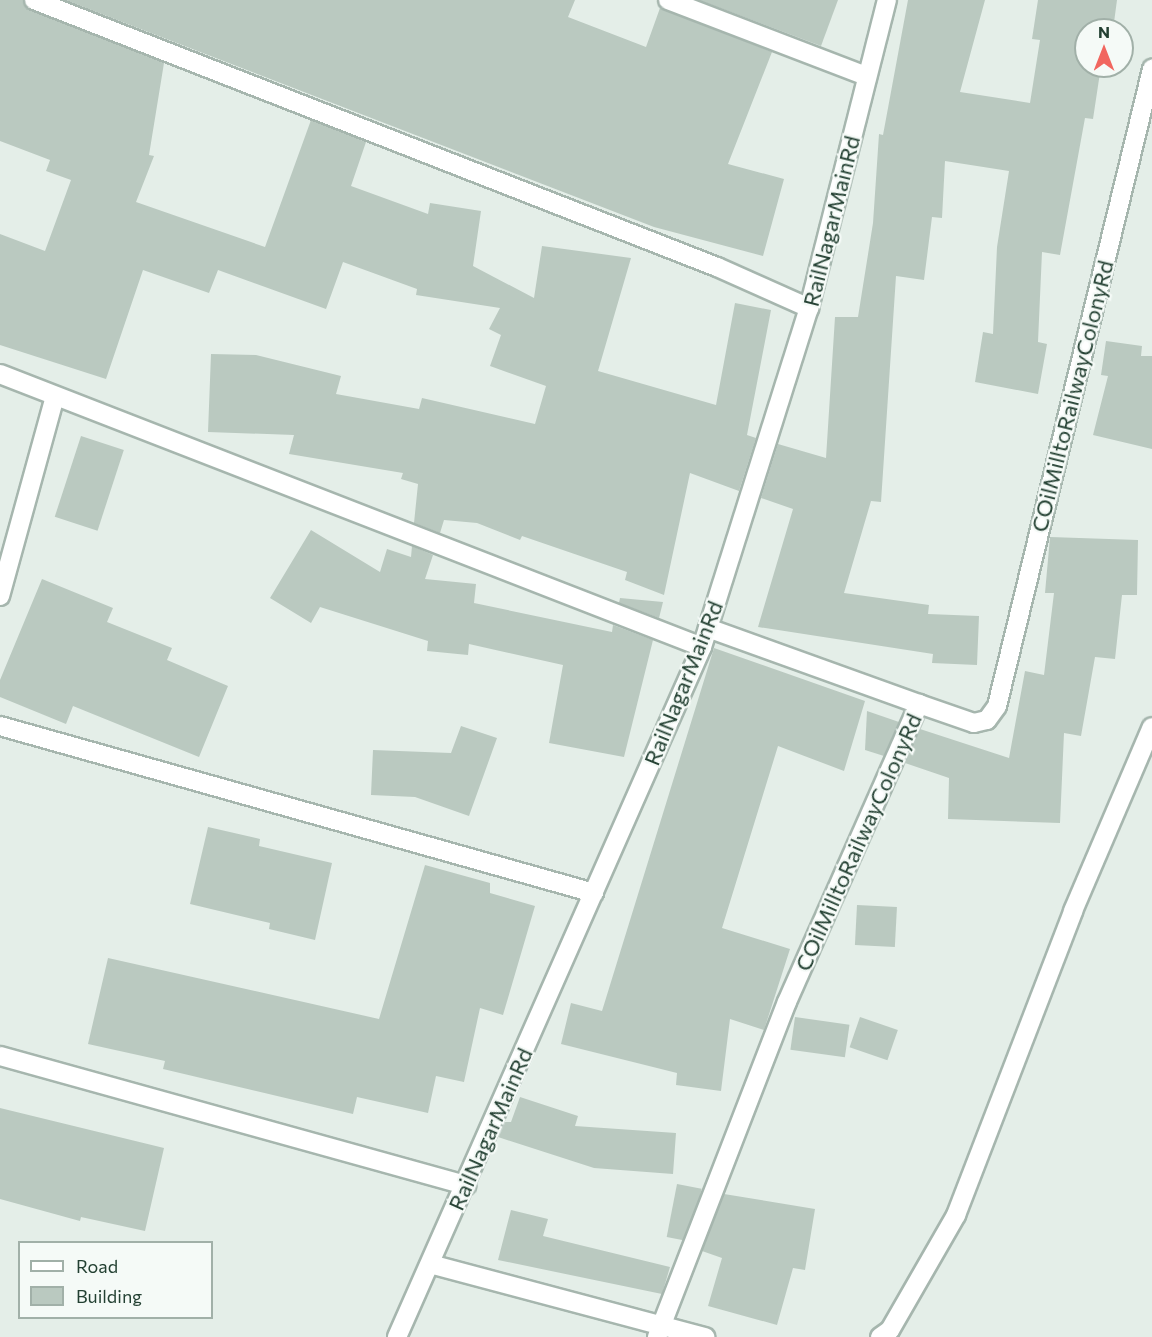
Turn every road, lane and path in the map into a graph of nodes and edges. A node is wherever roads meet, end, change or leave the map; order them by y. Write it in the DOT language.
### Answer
graph roads {
  1 [pos="34,0"];
  2 [pos="668,0"];
  3 [pos="887,0"];
  4 [pos="1152,69"];
  5 [pos="866,76"];
  6 [pos="809,308"];
  7 [pos="0,374"];
  8 [pos="56,396"];
  9 [pos="0,596"];
  10 [pos="708,628"];
  11 [pos="702,647"];
  12 [pos="918,704"];
  13 [pos="0,726"];
  14 [pos="1152,727"];
  15 [pos="594,893"];
  16 [pos="0,1056"];
  17 [pos="466,1185"];
  18 [pos="430,1264"];
  19 [pos="660,1331"];
  20 [pos="397,1337"];
  21 [pos="705,1337"];
  22 [pos="880,1337"];
  1 -- 6 [label="street"];
  2 -- 5 [label="street"];
  3 -- 5 [label="street, RailNagarMainRd"];
  4 -- 12 [label="street, COilMilltoRailwayColonyRd"];
  5 -- 6 [label="street, RailNagarMainRd"];
  6 -- 10 [label="street, RailNagarMainRd"];
  7 -- 8 [label="street"];
  8 -- 9 [label="street"];
  8 -- 11 [label="street"];
  10 -- 11 [label="street, RailNagarMainRd"];
  10 -- 12 [label="street"];
  11 -- 15 [label="street, RailNagarMainRd"];
  12 -- 19 [label="street, COilMilltoRailwayColonyRd"];
  13 -- 15 [label="street"];
  14 -- 22 [label="street"];
  15 -- 17 [label="street, RailNagarMainRd"];
  16 -- 17 [label="street"];
  17 -- 18 [label="street, RailNagarMainRd"];
  18 -- 19 [label="street"];
  18 -- 20 [label="street, RailNagarMainRd"];
  19 -- 21 [label="street"];
}
